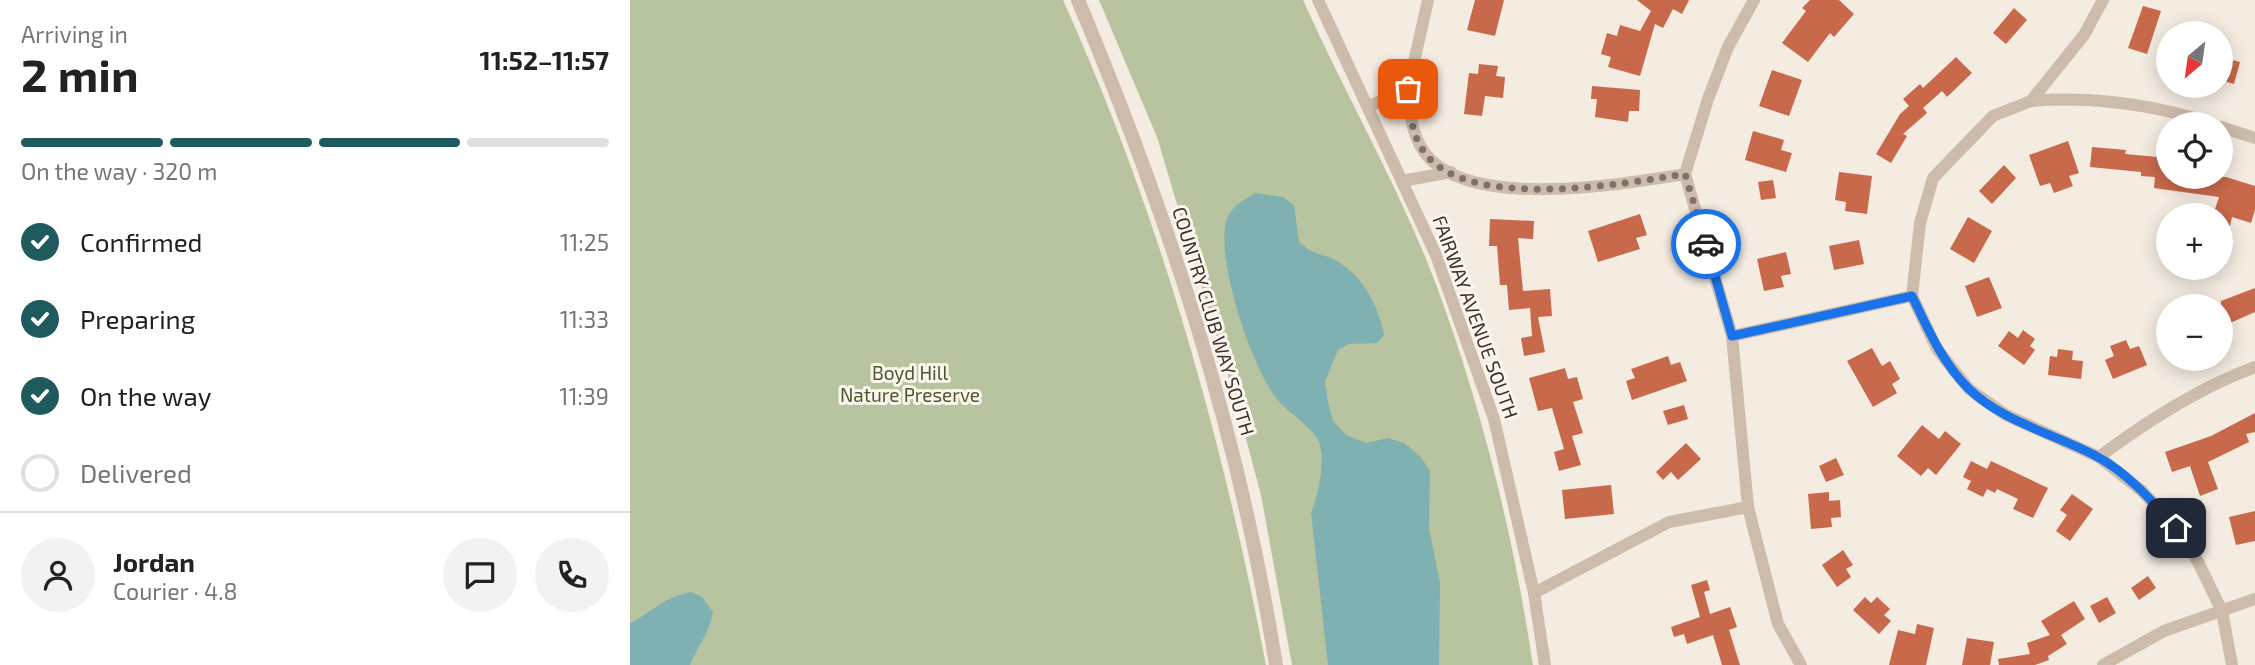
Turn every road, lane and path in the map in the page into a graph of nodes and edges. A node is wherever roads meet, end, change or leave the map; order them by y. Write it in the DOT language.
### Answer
graph roads {
  1 [pos="1078,0"];
  2 [pos="1318,0"];
  3 [pos="1428,0"];
  4 [pos="1754,0"];
  5 [pos="2103,0"];
  6 [pos="1408,89"];
  7 [pos="2031,101"];
  8 [pos="1369,106"];
  9 [pos="2169,112"];
  10 [pos="2233,131"];
  11 [pos="2255,138"];
  12 [pos="1451,172"];
  13 [pos="1685,174"];
  14 [pos="1402,181"];
  15 [pos="1912,296"];
  16 [pos="1732,336"];
  17 [pos="2255,367"];
  18 [pos="2099,457"];
  19 [pos="1748,507"];
  20 [pos="1534,593"];
  21 [pos="2255,599"];
  22 [pos="2222,611"];
  23 [pos="1276,665"];
  24 [pos="1545,665"];
  25 [pos="1801,665"];
  26 [pos="2103,665"];
  27 [pos="2232,665"];
  1 -- 23 [label="street, COUNTRY CLUB WAY SOUTH"];
  2 -- 8 [label="street, FAIRWAY AVENUE SOUTH"];
  3 -- 6 [label="street"];
  4 -- 13 [label="street"];
  5 -- 7 [label="street"];
  6 -- 8 [label="street"];
  6 -- 12 [label="street"];
  7 -- 9 [label="street"];
  7 -- 15 [label="street"];
  8 -- 14 [label="street, FAIRWAY AVENUE SOUTH"];
  10 -- 11 [label="street"];
  12 -- 13 [label="street"];
  12 -- 14 [label="street"];
  13 -- 16 [label="street"];
  14 -- 20 [label="street, FAIRWAY AVENUE SOUTH"];
  15 -- 16 [label="street"];
  15 -- 18 [label="street"];
  16 -- 19 [label="street"];
  17 -- 18 [label="street"];
  18 -- 22 [label="street"];
  19 -- 20 [label="street"];
  19 -- 25 [label="street"];
  20 -- 24 [label="street, FAIRWAY AVENUE SOUTH"];
  21 -- 22 [label="street"];
  22 -- 26 [label="street"];
  22 -- 27 [label="street"];
}
